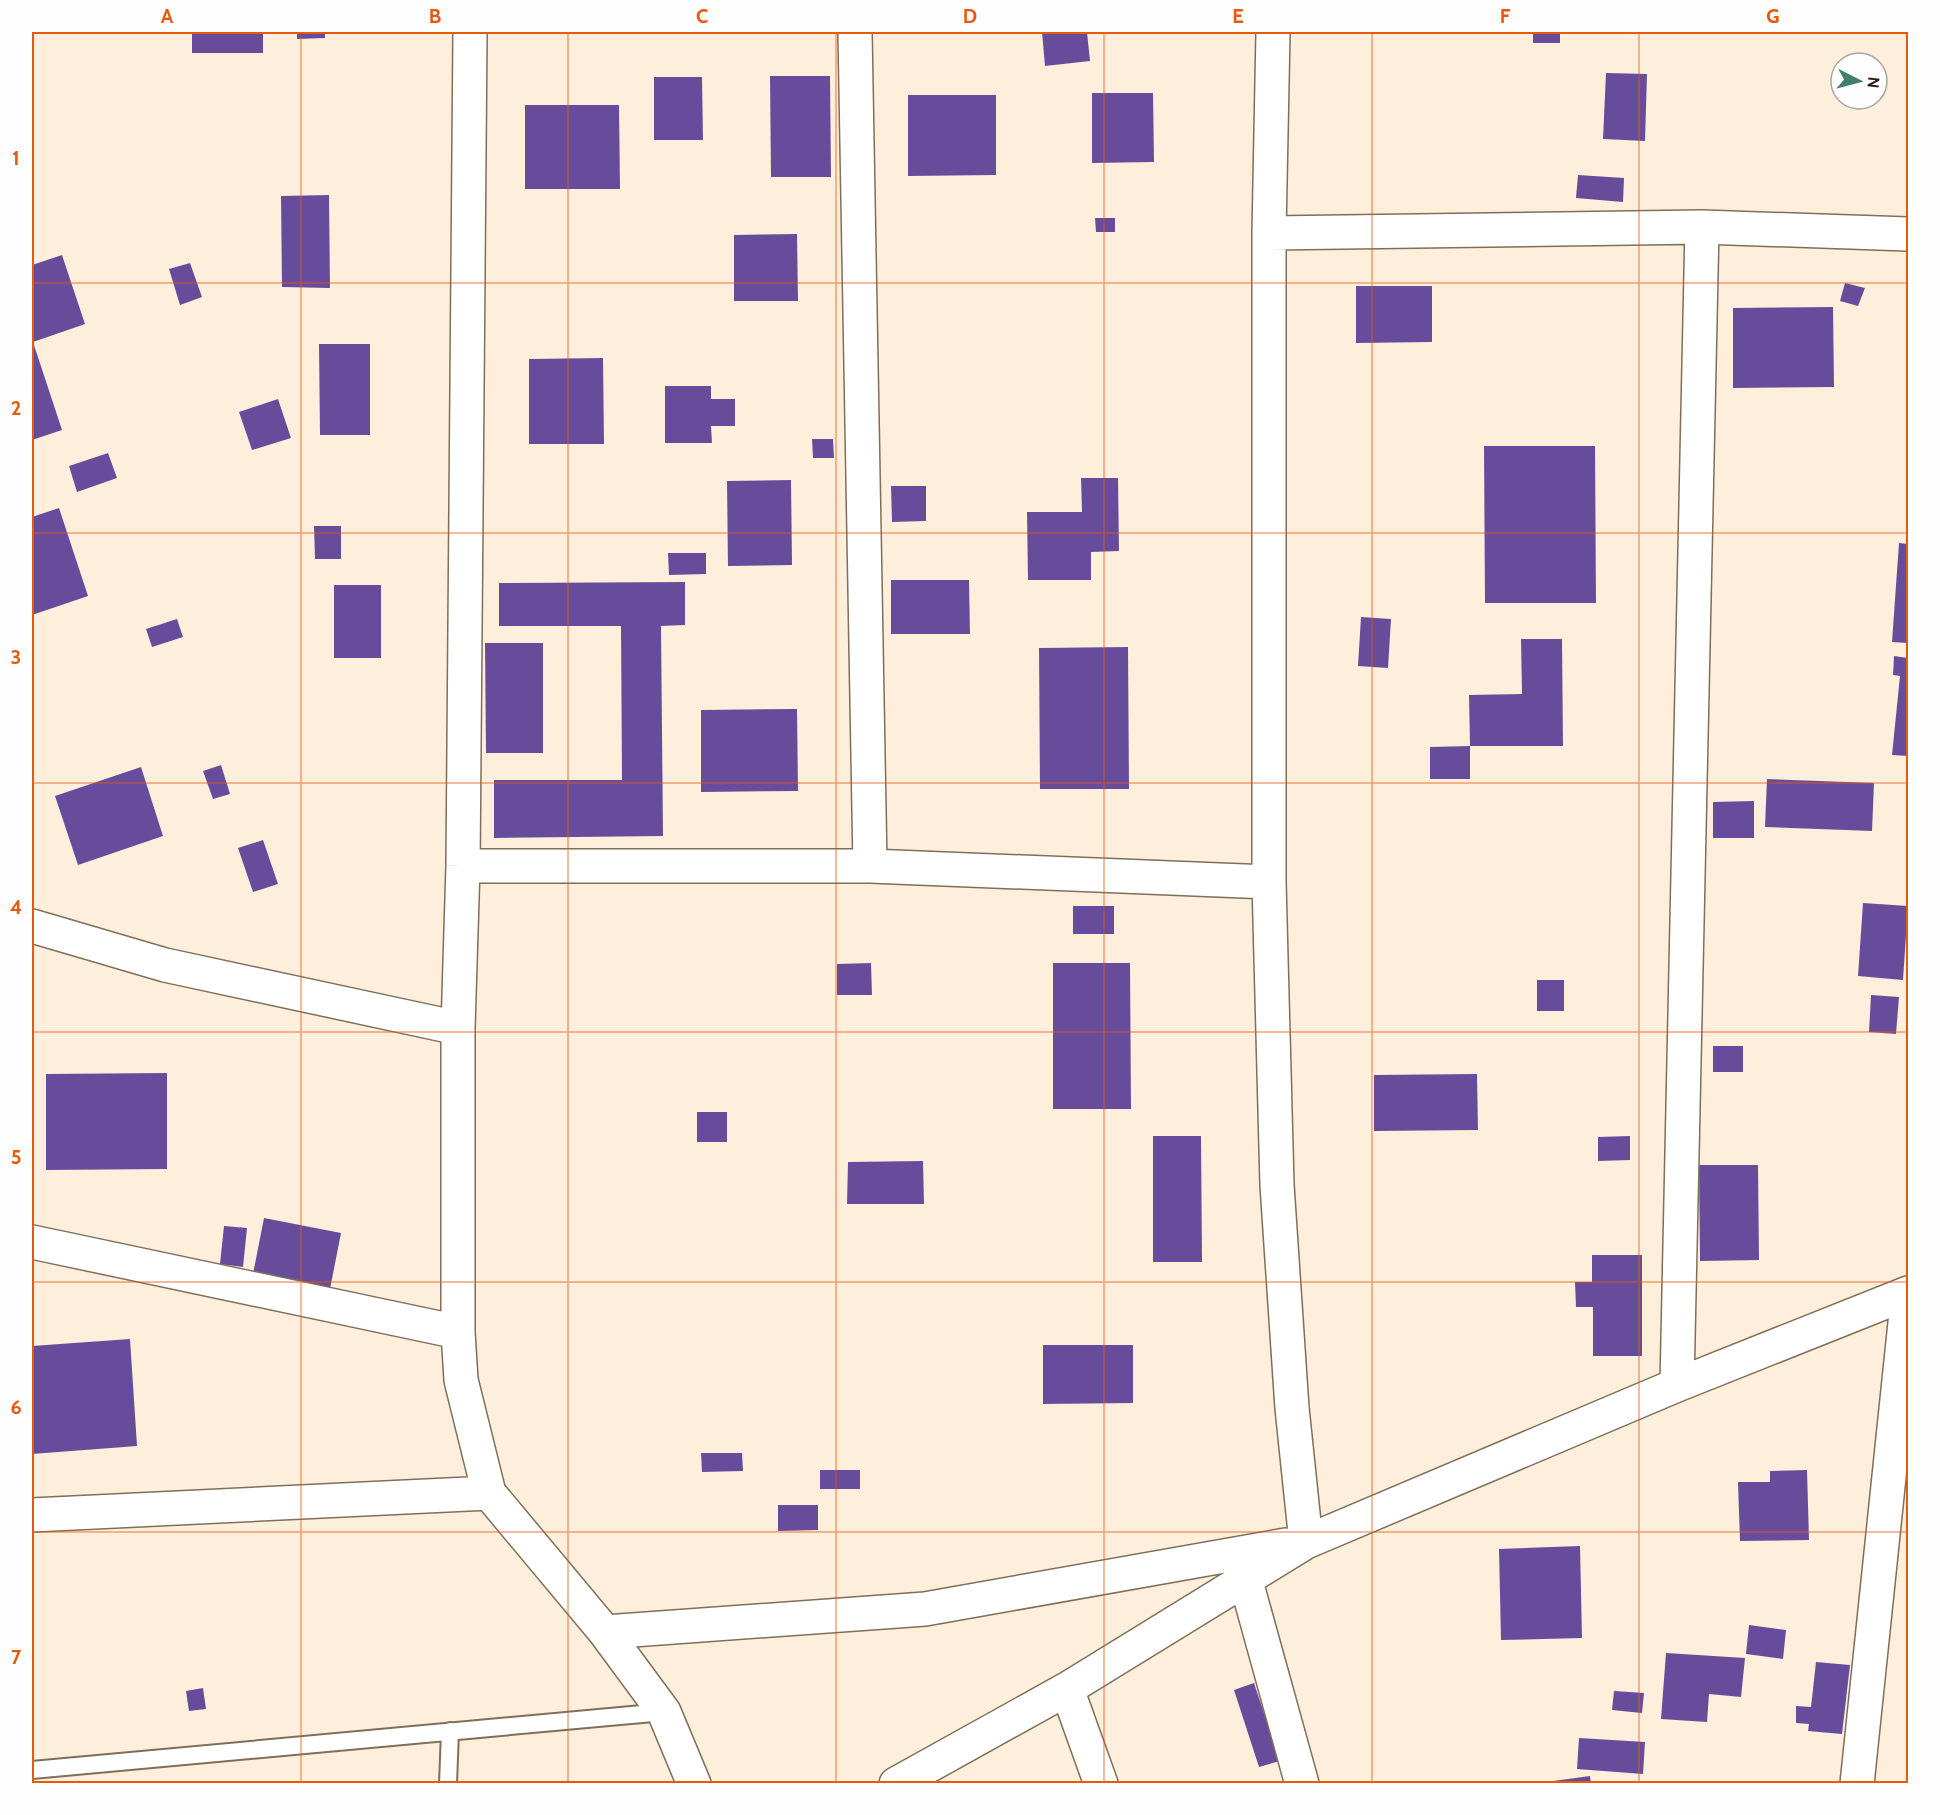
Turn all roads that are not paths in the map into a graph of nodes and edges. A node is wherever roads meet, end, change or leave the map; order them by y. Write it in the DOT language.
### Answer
graph roads {
  1 [pos="470,32"];
  2 [pos="855,32"];
  3 [pos="1273,32"];
  4 [pos="1702,227"];
  5 [pos="1269,233"];
  6 [pos="1908,234"];
  7 [pos="870,866"];
  8 [pos="463,867"];
  9 [pos="1269,882"];
  10 [pos="32,926"];
  11 [pos="458,1028"];
  12 [pos="32,1242"];
  13 [pos="1908,1294"];
  14 [pos="458,1332"];
  15 [pos="1677,1385"];
  16 [pos="489,1493"];
  17 [pos="32,1515"];
  18 [pos="1306,1542"];
  19 [pos="1245,1578"];
  20 [pos="605,1632"];
  21 [pos="1067,1689"];
  22 [pos="664,1712"];
  23 [pos="450,1731"];
  24 [pos="32,1770"];
  25 [pos="448,1784"];
  26 [pos="694,1784"];
  27 [pos="896,1784"];
  28 [pos="1101,1784"];
  29 [pos="1302,1784"];
  30 [pos="1857,1784"];
  1 -- 8 [label="street"];
  2 -- 7 [label="street"];
  3 -- 5 [label="street"];
  4 -- 5 [label="street"];
  4 -- 6 [label="street"];
  4 -- 15 [label="street"];
  5 -- 9 [label="street"];
  7 -- 8 [label="street"];
  7 -- 9 [label="street"];
  8 -- 11 [label="street"];
  9 -- 18 [label="street"];
  10 -- 11 [label="street"];
  11 -- 14 [label="street"];
  12 -- 14 [label="street"];
  13 -- 15 [label="street"];
  13 -- 30 [label="street"];
  14 -- 16 [label="street"];
  15 -- 18 [label="street"];
  16 -- 17 [label="street"];
  16 -- 20 [label="street"];
  18 -- 19 [label="street"];
  18 -- 20 [label="street"];
  19 -- 21 [label="street"];
  19 -- 29 [label="street"];
  20 -- 22 [label="street"];
  21 -- 27 [label="street"];
  21 -- 28 [label="street"];
  22 -- 23 [label="lane"];
  22 -- 26 [label="street"];
  23 -- 24 [label="lane"];
  23 -- 25 [label="lane"];
}
